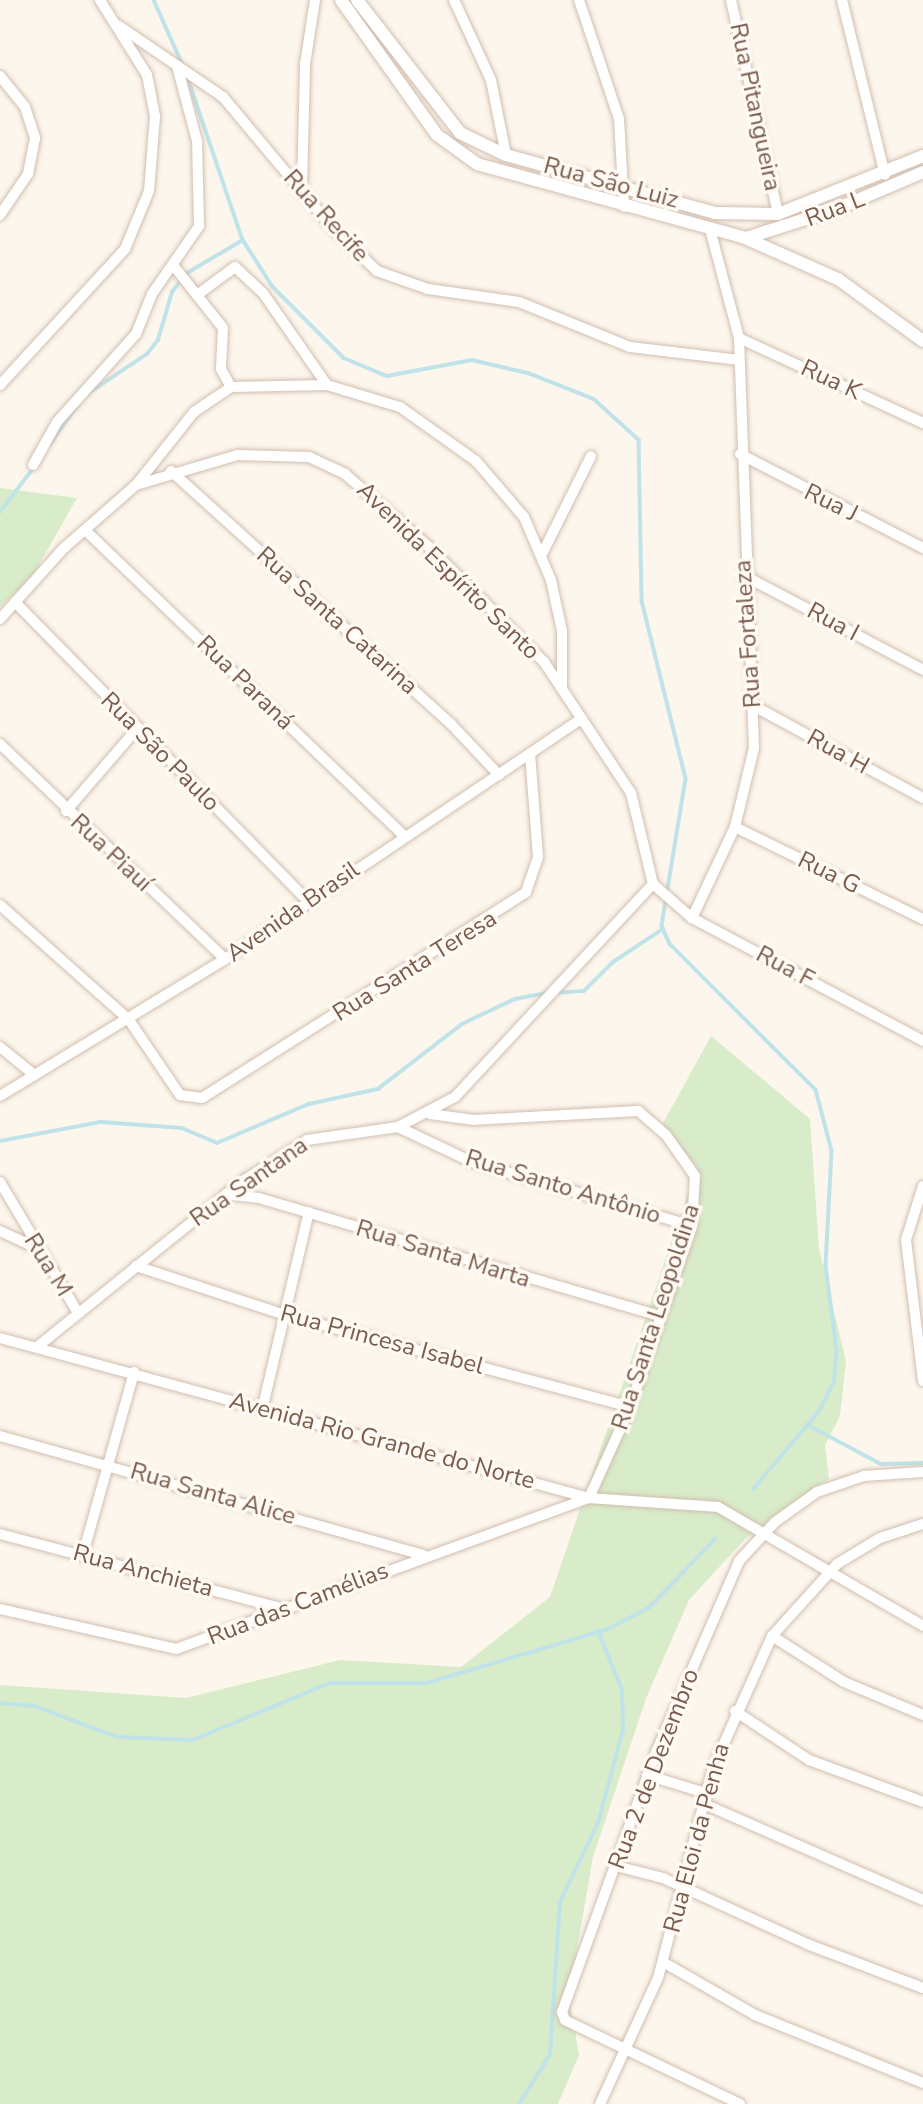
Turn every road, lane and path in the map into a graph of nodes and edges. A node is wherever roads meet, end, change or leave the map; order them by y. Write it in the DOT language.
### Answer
graph roads {
  1 [pos="100,0"];
  2 [pos="316,0"];
  3 [pos="341,0"];
  4 [pos="357,0"];
  5 [pos="454,0"];
  6 [pos="579,0"];
  7 [pos="731,0"];
  8 [pos="842,0"];
  9 [pos="119,26"];
  10 [pos="177,66"];
  11 [pos="0,76"];
  12 [pos="506,155"];
  13 [pos="923,156"];
  14 [pos="923,172"];
  15 [pos="884,175"];
  16 [pos="623,185"];
  17 [pos="302,189"];
  18 [pos="624,207"];
  19 [pos="0,214"];
  20 [pos="778,214"];
  21 [pos="710,229"];
  22 [pos="745,238"];
  23 [pos="173,265"];
  24 [pos="197,295"];
  25 [pos="739,338"];
  26 [pos="923,341"];
  27 [pos="739,360"];
  28 [pos="0,385"];
  29 [pos="327,385"];
  30 [pos="231,387"];
  31 [pos="923,423"];
  32 [pos="740,454"];
  33 [pos="591,456"];
  34 [pos="33,464"];
  35 [pos="171,471"];
  36 [pos="136,485"];
  37 [pos="85,530"];
  38 [pos="923,548"];
  39 [pos="542,552"];
  40 [pos="743,575"];
  41 [pos="15,602"];
  42 [pos="0,619"];
  43 [pos="923,670"];
  44 [pos="562,689"];
  45 [pos="754,706"];
  46 [pos="581,719"];
  47 [pos="136,730"];
  48 [pos="0,744"];
  49 [pos="530,754"];
  50 [pos="499,775"];
  51 [pos="923,799"];
  52 [pos="66,811"];
  53 [pos="735,827"];
  54 [pos="404,836"];
  55 [pos="653,884"];
  56 [pos="307,900"];
  57 [pos="0,905"];
  58 [pos="692,918"];
  59 [pos="923,919"];
  60 [pos="225,959"];
  61 [pos="129,1020"];
  62 [pos="923,1041"];
  63 [pos="0,1047"];
  64 [pos="33,1074"];
  65 [pos="0,1096"];
  66 [pos="430,1114"];
  67 [pos="398,1127"];
  68 [pos="0,1182"];
  69 [pos="923,1186"];
  70 [pos="226,1194"];
  71 [pos="309,1212"];
  72 [pos="692,1226"];
  73 [pos="0,1231"];
  74 [pos="35,1248"];
  75 [pos="136,1266"];
  76 [pos="77,1311"];
  77 [pos="285,1315"];
  78 [pos="660,1315"];
  79 [pos="0,1338"];
  80 [pos="37,1347"];
  81 [pos="134,1372"];
  82 [pos="923,1381"];
  83 [pos="263,1406"];
  84 [pos="630,1407"];
  85 [pos="0,1436"];
  86 [pos="109,1464"];
  87 [pos="923,1472"];
  88 [pos="589,1498"];
  89 [pos="923,1524"];
  90 [pos="764,1532"];
  91 [pos="0,1534"];
  92 [pos="83,1554"];
  93 [pos="425,1555"];
  94 [pos="825,1573"];
  95 [pos="0,1609"];
  96 [pos="285,1610"];
  97 [pos="923,1626"];
  98 [pos="772,1636"];
  99 [pos="735,1711"];
  100 [pos="923,1715"];
  101 [pos="647,1775"];
  102 [pos="703,1798"];
  103 [pos="923,1802"];
  104 [pos="616,1866"];
  105 [pos="681,1886"];
  106 [pos="923,1900"];
  107 [pos="663,1962"];
  108 [pos="923,1988"];
  109 [pos="630,2046"];
  110 [pos="923,2084"];
  111 [pos="600,2104"];
  112 [pos="740,2104"];
  1 -- 9 [label="street"];
  2 -- 17 [label="street"];
  3 -- 18 [label="street, Rua São Luiz"];
  4 -- 12 [label="street, Rua São Luiz"];
  5 -- 12 [label="street"];
  6 -- 16 [label="street"];
  7 -- 20 [label="street, Rua Pitangueira"];
  8 -- 15 [label="street"];
  9 -- 10 [label="street, Rua Recife"];
  9 -- 28 [label="street"];
  10 -- 17 [label="street, Rua Recife"];
  10 -- 23 [label="street"];
  11 -- 19 [label="street"];
  12 -- 16 [label="street, Rua São Luiz"];
  13 -- 15 [label="street, Rua São Luiz"];
  14 -- 22 [label="street, Rua L"];
  15 -- 20 [label="street, Rua São Luiz"];
  16 -- 18 [label="street"];
  16 -- 20 [label="street, Rua São Luiz"];
  17 -- 27 [label="street, Rua Recife"];
  18 -- 21 [label="street, Rua São Luiz"];
  21 -- 22 [label="street, Rua São Luiz"];
  21 -- 25 [label="street"];
  22 -- 26 [label="street, Rua São Luiz"];
  23 -- 24 [label="street"];
  23 -- 34 [label="street"];
  24 -- 29 [label="street"];
  24 -- 30 [label="street"];
  25 -- 27 [label="street, Rua Fortaleza"];
  25 -- 31 [label="street, Rua K"];
  27 -- 32 [label="street, Rua Fortaleza"];
  29 -- 30 [label="street"];
  29 -- 39 [label="street"];
  30 -- 36 [label="street"];
  32 -- 38 [label="street, Rua J"];
  32 -- 40 [label="street, Rua Fortaleza"];
  33 -- 39 [label="street"];
  35 -- 36 [label="street, Avenida Espírito Santo"];
  35 -- 44 [label="street, Avenida Espírito Santo"];
  35 -- 50 [label="street, Rua Santa Catarina"];
  36 -- 37 [label="street, Avenida Espírito Santo"];
  37 -- 41 [label="street, Avenida Espírito Santo"];
  37 -- 54 [label="street, Rua Paraná"];
  39 -- 44 [label="street"];
  40 -- 43 [label="street, Rua I"];
  40 -- 45 [label="street, Rua Fortaleza"];
  41 -- 42 [label="street, Avenida Espírito Santo"];
  41 -- 47 [label="street, Rua São Paulo"];
  44 -- 46 [label="street, Avenida Espírito Santo"];
  45 -- 51 [label="street, Rua H"];
  45 -- 53 [label="street, Rua Fortaleza"];
  46 -- 49 [label="street, Avenida Brasil"];
  46 -- 55 [label="street, Avenida Espírito Santo"];
  47 -- 52 [label="street"];
  47 -- 56 [label="street, Rua São Paulo"];
  48 -- 52 [label="street, Rua Piauí"];
  49 -- 50 [label="street, Avenida Brasil"];
  49 -- 61 [label="street, Rua Santa Teresa"];
  50 -- 54 [label="street, Avenida Brasil"];
  52 -- 60 [label="street, Rua Piauí"];
  53 -- 58 [label="street, Rua Fortaleza"];
  53 -- 59 [label="street, Rua G"];
  54 -- 56 [label="street, Avenida Brasil"];
  55 -- 58 [label="street, Rua F"];
  55 -- 66 [label="street, Rua Santana"];
  56 -- 60 [label="street, Avenida Brasil"];
  57 -- 61 [label="street"];
  58 -- 62 [label="street, Rua F"];
  60 -- 61 [label="street, Avenida Brasil"];
  61 -- 64 [label="street, Avenida Brasil"];
  63 -- 64 [label="street"];
  64 -- 65 [label="street, Avenida Brasil"];
  66 -- 67 [label="street, Rua Santana"];
  66 -- 72 [label="street, Rua Santa Leopoldina"];
  67 -- 70 [label="street, Rua Santana"];
  67 -- 72 [label="street, Rua Santo Antônio"];
  68 -- 74 [label="street, Rua M"];
  69 -- 82 [label="street"];
  70 -- 71 [label="street, Rua Santa Marta"];
  70 -- 75 [label="street, Rua Santana"];
  71 -- 77 [label="street"];
  71 -- 78 [label="street, Rua Santa Marta"];
  72 -- 78 [label="street, Rua Santa Leopoldina"];
  73 -- 74 [label="street"];
  74 -- 76 [label="street, Rua M"];
  75 -- 76 [label="street, Rua Santana"];
  75 -- 77 [label="street, Rua Princesa Isabel"];
  76 -- 80 [label="street, Rua Santana"];
  77 -- 83 [label="street"];
  77 -- 84 [label="street, Rua Princesa Isabel"];
  78 -- 84 [label="street, Rua Santa Leopoldina"];
  79 -- 80 [label="street, Avenida Rio Grande do Norte"];
  80 -- 81 [label="street, Avenida Rio Grande do Norte"];
  81 -- 83 [label="street, Avenida Rio Grande do Norte"];
  81 -- 86 [label="street"];
  83 -- 88 [label="street, Avenida Rio Grande do Norte"];
  84 -- 88 [label="street, Rua Santa Leopoldina"];
  85 -- 86 [label="street, Rua Santa Alice"];
  86 -- 92 [label="street"];
  86 -- 93 [label="street, Rua Santa Alice"];
  87 -- 90 [label="street, Rua 2 de Dezembro"];
  88 -- 90 [label="street, Avenida Rio Grande do Norte"];
  88 -- 93 [label="street, Rua das Camélias"];
  89 -- 94 [label="street, Rua Eloi da Penha"];
  90 -- 94 [label="street, Avenida Rio Grande do Norte"];
  90 -- 101 [label="street, Rua 2 de Dezembro"];
  91 -- 92 [label="street, Rua Anchieta"];
  92 -- 96 [label="street, Rua Anchieta"];
  93 -- 96 [label="street, Rua das Camélias"];
  94 -- 97 [label="street, Avenida Rio Grande do Norte"];
  94 -- 98 [label="street, Rua Eloi da Penha"];
  95 -- 96 [label="street, Rua das Camélias"];
  98 -- 99 [label="street, Rua Eloi da Penha"];
  98 -- 100 [label="street"];
  99 -- 102 [label="street, Rua Eloi da Penha"];
  99 -- 103 [label="street"];
  101 -- 102 [label="street"];
  101 -- 104 [label="street, Rua 2 de Dezembro"];
  102 -- 105 [label="street, Rua Eloi da Penha"];
  102 -- 106 [label="street"];
  104 -- 105 [label="street"];
  104 -- 109 [label="street, Rua 2 de Dezembro"];
  105 -- 107 [label="street, Rua Eloi da Penha"];
  105 -- 108 [label="street"];
  107 -- 109 [label="street, Rua Eloi da Penha"];
  107 -- 110 [label="street"];
  109 -- 111 [label="street, Rua Eloi da Penha"];
  109 -- 112 [label="street"];
}
